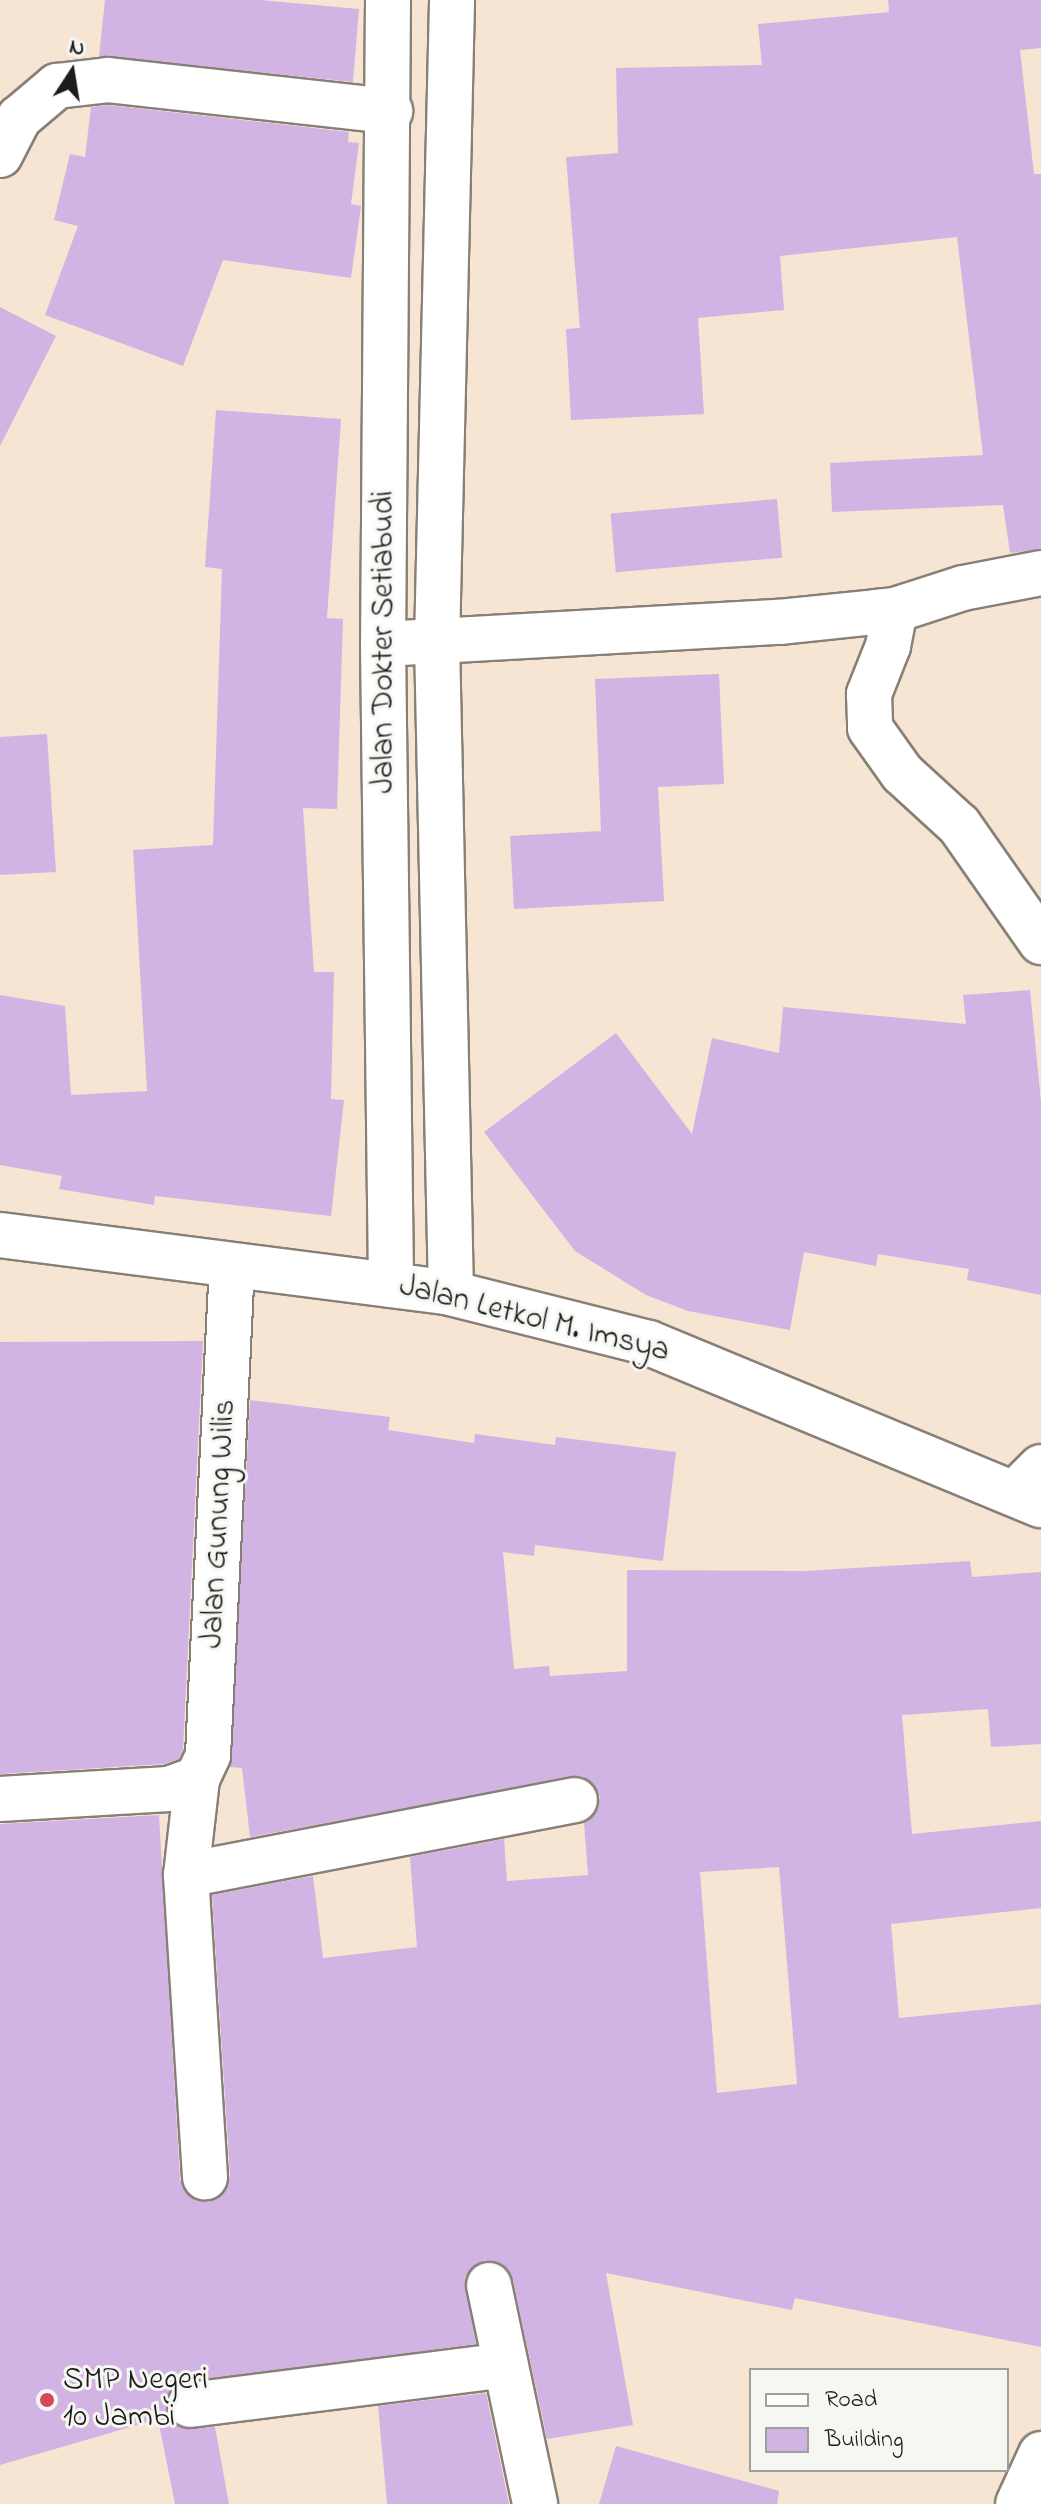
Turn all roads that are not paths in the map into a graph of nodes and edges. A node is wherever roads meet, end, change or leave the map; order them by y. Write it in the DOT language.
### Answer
graph roads {
  1 [pos="388,0"];
  2 [pos="452,0"];
  3 [pos="390,111"];
  4 [pos="0,155"];
  5 [pos="1041,573"];
  6 [pos="895,610"];
  7 [pos="437,643"];
  8 [pos="383,644"];
  9 [pos="1041,942"];
  10 [pos="0,1235"];
  11 [pos="232,1266"];
  12 [pos="391,1285"];
  13 [pos="451,1293"];
  14 [pos="1033,1488"];
  15 [pos="197,1779"];
  16 [pos="0,1799"];
  17 [pos="575,1800"];
  18 [pos="186,1875"];
  19 [pos="205,2177"];
  20 [pos="489,2285"];
  21 [pos="505,2365"];
  22 [pos="190,2405"];
  23 [pos="535,2504"];
  1 -- 3 [label="street, Jalan Dokter Setiabudi"];
  2 -- 7 [label="street"];
  3 -- 4 [label="street"];
  3 -- 8 [label="street, Jalan Dokter Setiabudi"];
  5 -- 6 [label="street"];
  6 -- 7 [label="street"];
  6 -- 9 [label="street"];
  7 -- 8 [label="street"];
  7 -- 13 [label="street"];
  8 -- 12 [label="street, Jalan Dokter Setiabudi"];
  10 -- 11 [label="street, Jalan Letkol M. Imsya"];
  11 -- 12 [label="street, Jalan Letkol M. Imsya"];
  11 -- 15 [label="street, Jalan Gunung Wilis"];
  12 -- 13 [label="street, Jalan Letkol M. Imsya"];
  13 -- 14 [label="street, Jalan Letkol M. Imsya"];
  15 -- 16 [label="street"];
  15 -- 18 [label="street, Jalan Gunung Wilis"];
  17 -- 18 [label="street"];
  18 -- 19 [label="street, Jalan Gunung Wilis"];
  20 -- 21 [label="street"];
  21 -- 22 [label="street"];
  21 -- 23 [label="street"];
}
